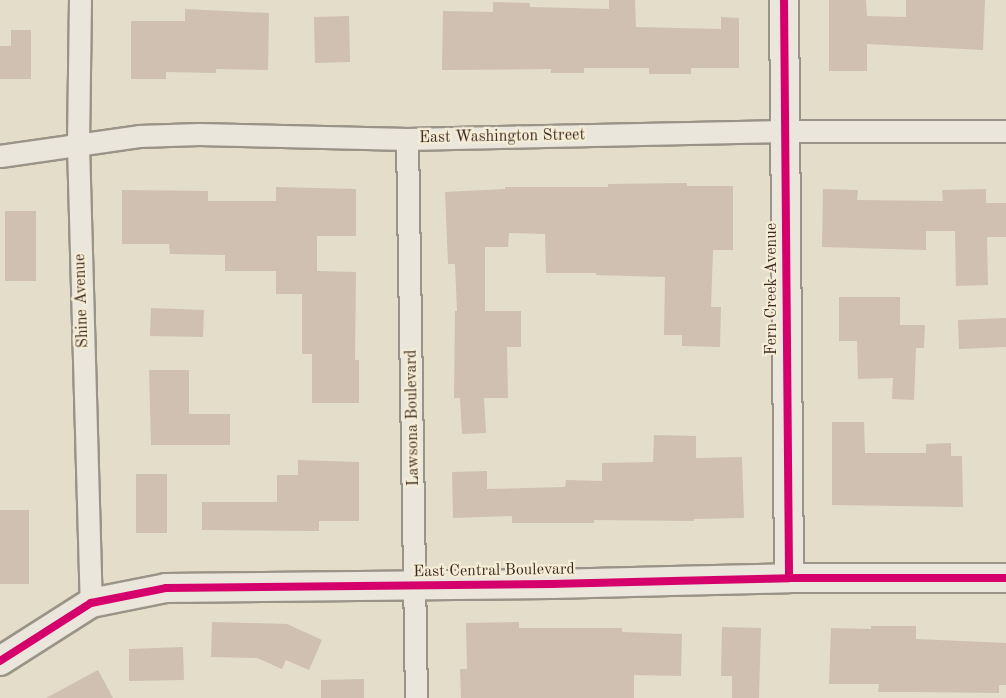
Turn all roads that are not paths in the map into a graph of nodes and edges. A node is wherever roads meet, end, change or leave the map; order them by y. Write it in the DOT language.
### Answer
graph roads {
  1 [pos="80,0"];
  2 [pos="784,0"];
  3 [pos="785,131"];
  4 [pos="1006,131"];
  5 [pos="407,139"];
  6 [pos="78,145"];
  7 [pos="0,156"];
  8 [pos="789,578"];
  9 [pos="1006,578"];
  10 [pos="416,585"];
  11 [pos="91,603"];
  12 [pos="0,661"];
  13 [pos="416,698"];
  1 -- 6 [label="street, Shine Avenue"];
  2 -- 3 [label="street, Fern Creek Avenue"];
  3 -- 4 [label="street, East Washington Street"];
  3 -- 5 [label="street, East Washington Street"];
  3 -- 8 [label="street, Fern Creek Avenue"];
  5 -- 6 [label="street, East Washington Street"];
  5 -- 10 [label="street, Lawsona Boulevard"];
  6 -- 7 [label="street, East Washington Street"];
  6 -- 11 [label="street, Shine Avenue"];
  8 -- 9 [label="street, East Central Boulevard"];
  8 -- 10 [label="street, East Central Boulevard"];
  10 -- 11 [label="street, East Central Boulevard"];
  10 -- 13 [label="street, Lawsona Boulevard"];
  11 -- 12 [label="street, East Central Boulevard"];
}
